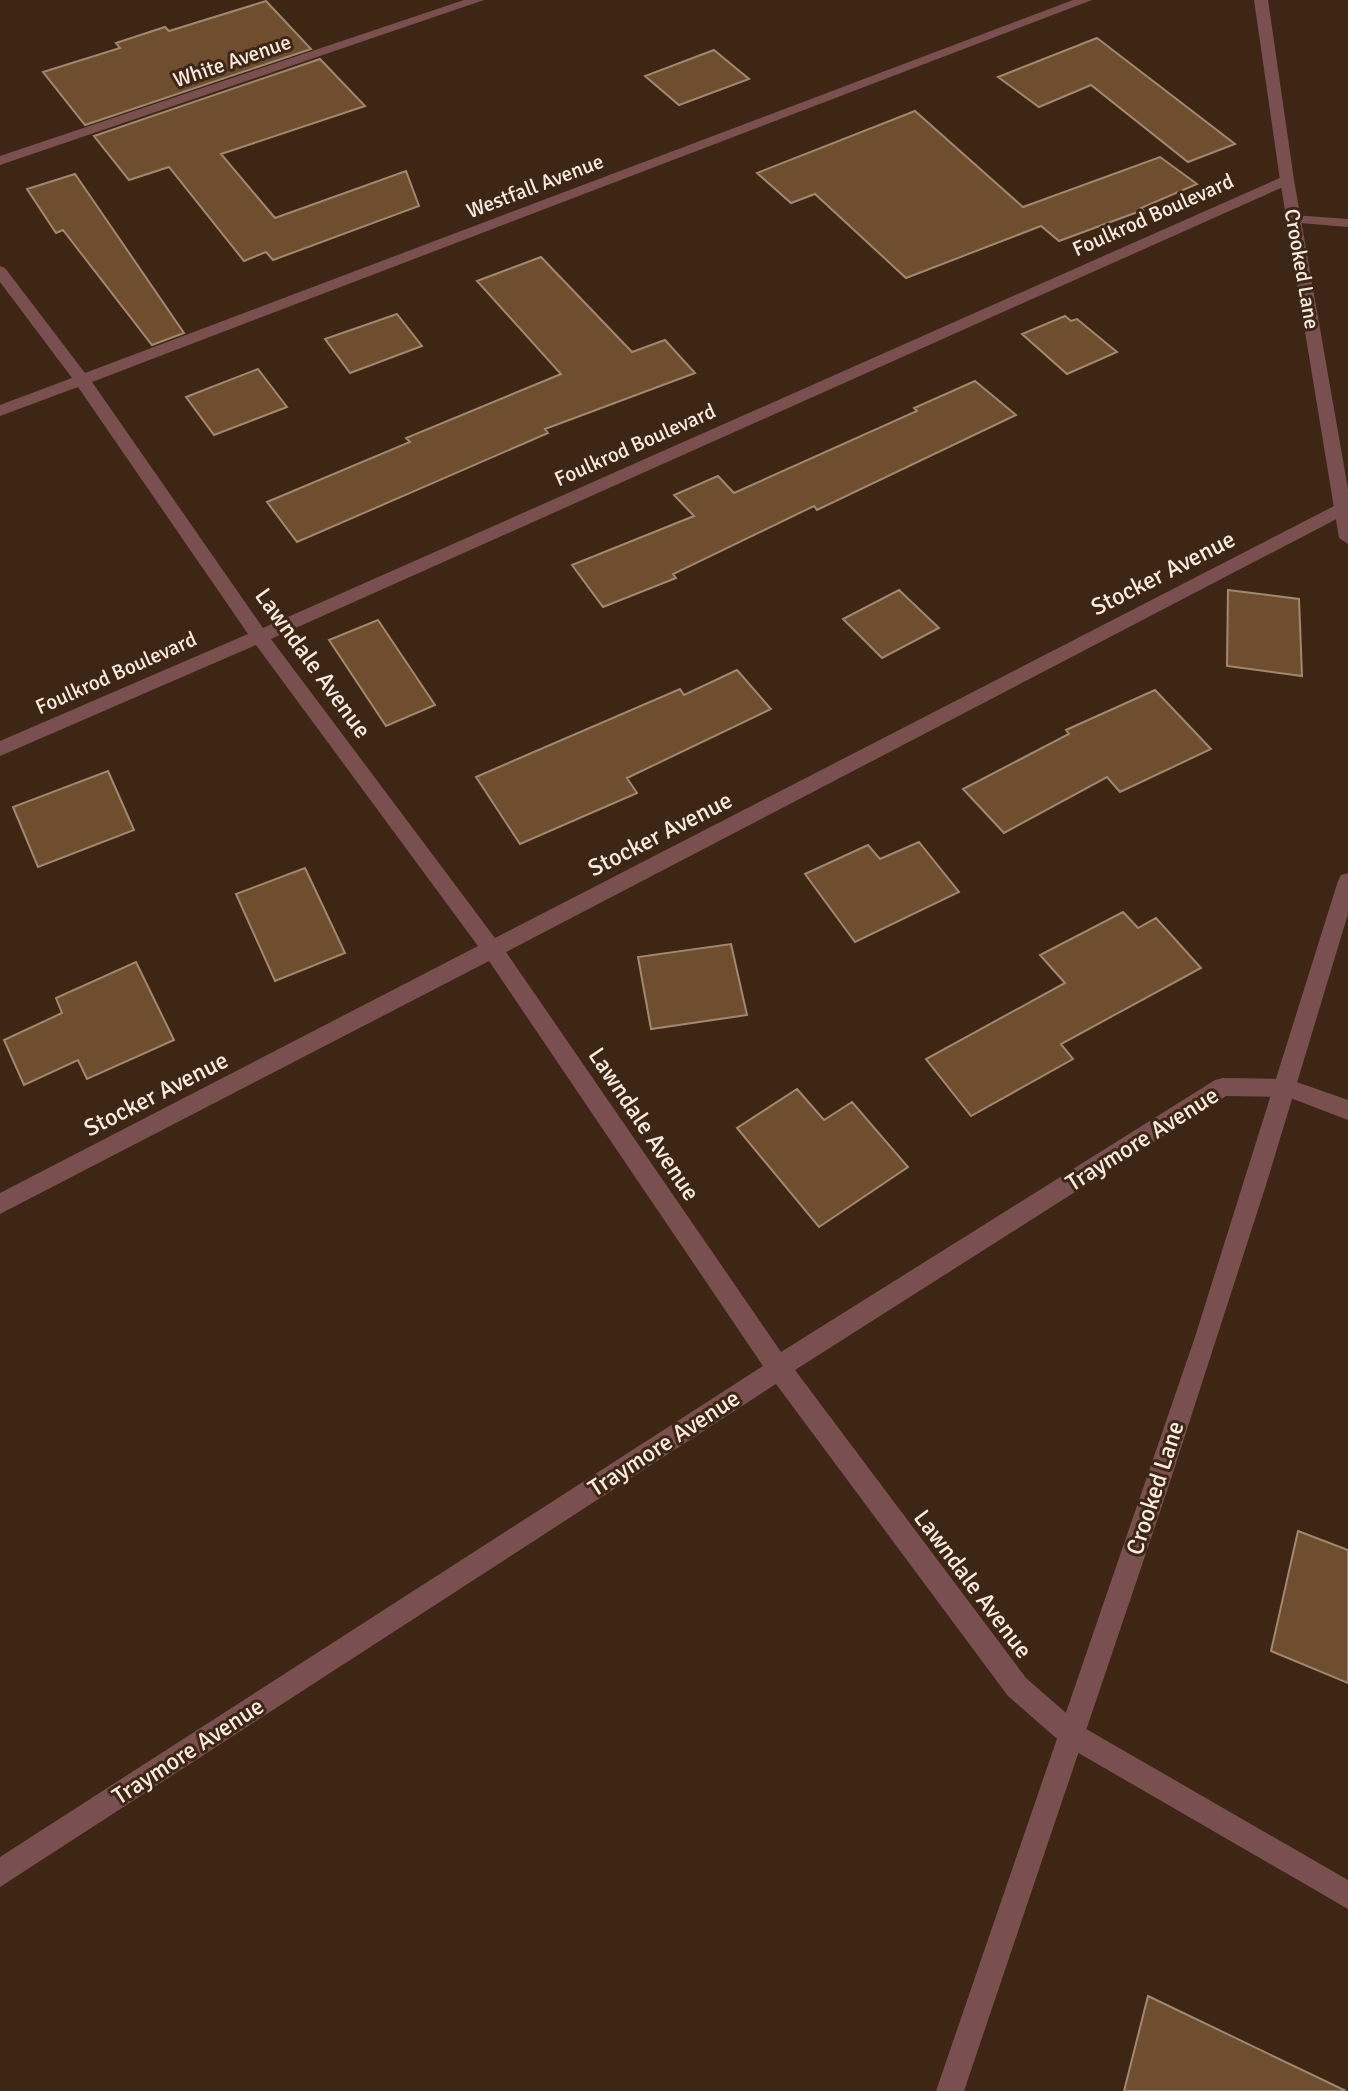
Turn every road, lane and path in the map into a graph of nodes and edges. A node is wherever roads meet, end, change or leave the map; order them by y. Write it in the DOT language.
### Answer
graph roads {
  1 [pos="477,0"];
  2 [pos="1085,0"];
  3 [pos="1261,0"];
  4 [pos="0,161"];
  5 [pos="1287,180"];
  6 [pos="1293,219"];
  7 [pos="1348,223"];
  8 [pos="0,271"];
  9 [pos="82,381"];
  10 [pos="0,411"];
  11 [pos="1344,509"];
  12 [pos="1348,538"];
  13 [pos="261,636"];
  14 [pos="0,749"];
  15 [pos="1348,881"];
  16 [pos="492,949"];
  17 [pos="1288,1088"];
  18 [pos="1348,1110"];
  19 [pos="0,1204"];
  20 [pos="779,1367"];
  21 [pos="1072,1735"];
  22 [pos="0,1873"];
  23 [pos="1348,1895"];
  24 [pos="950,2091"];
  1 -- 4 [label="street, White Avenue"];
  2 -- 9 [label="street, Westfall Avenue"];
  3 -- 5 [label="street, Crooked Lane"];
  5 -- 6 [label="street, Crooked Lane"];
  5 -- 13 [label="street, Foulkrod Boulevard"];
  6 -- 7 [label="street"];
  6 -- 11 [label="street, Crooked Lane"];
  8 -- 9 [label="street, Lawndale Avenue"];
  9 -- 10 [label="street, Westfall Avenue"];
  9 -- 13 [label="street, Lawndale Avenue"];
  11 -- 12 [label="street, Crooked Lane"];
  11 -- 16 [label="street, Stocker Avenue"];
  13 -- 14 [label="street, Foulkrod Boulevard"];
  13 -- 16 [label="street, Lawndale Avenue"];
  15 -- 17 [label="street, Crooked Lane"];
  16 -- 19 [label="street, Stocker Avenue"];
  16 -- 20 [label="street, Lawndale Avenue"];
  17 -- 18 [label="street, Traymore Avenue"];
  17 -- 20 [label="street, Traymore Avenue"];
  17 -- 21 [label="street, Crooked Lane"];
  20 -- 21 [label="street, Lawndale Avenue"];
  20 -- 22 [label="street, Traymore Avenue"];
  21 -- 23 [label="street, Lawndale Avenue"];
  21 -- 24 [label="street, Crooked Lane"];
}
